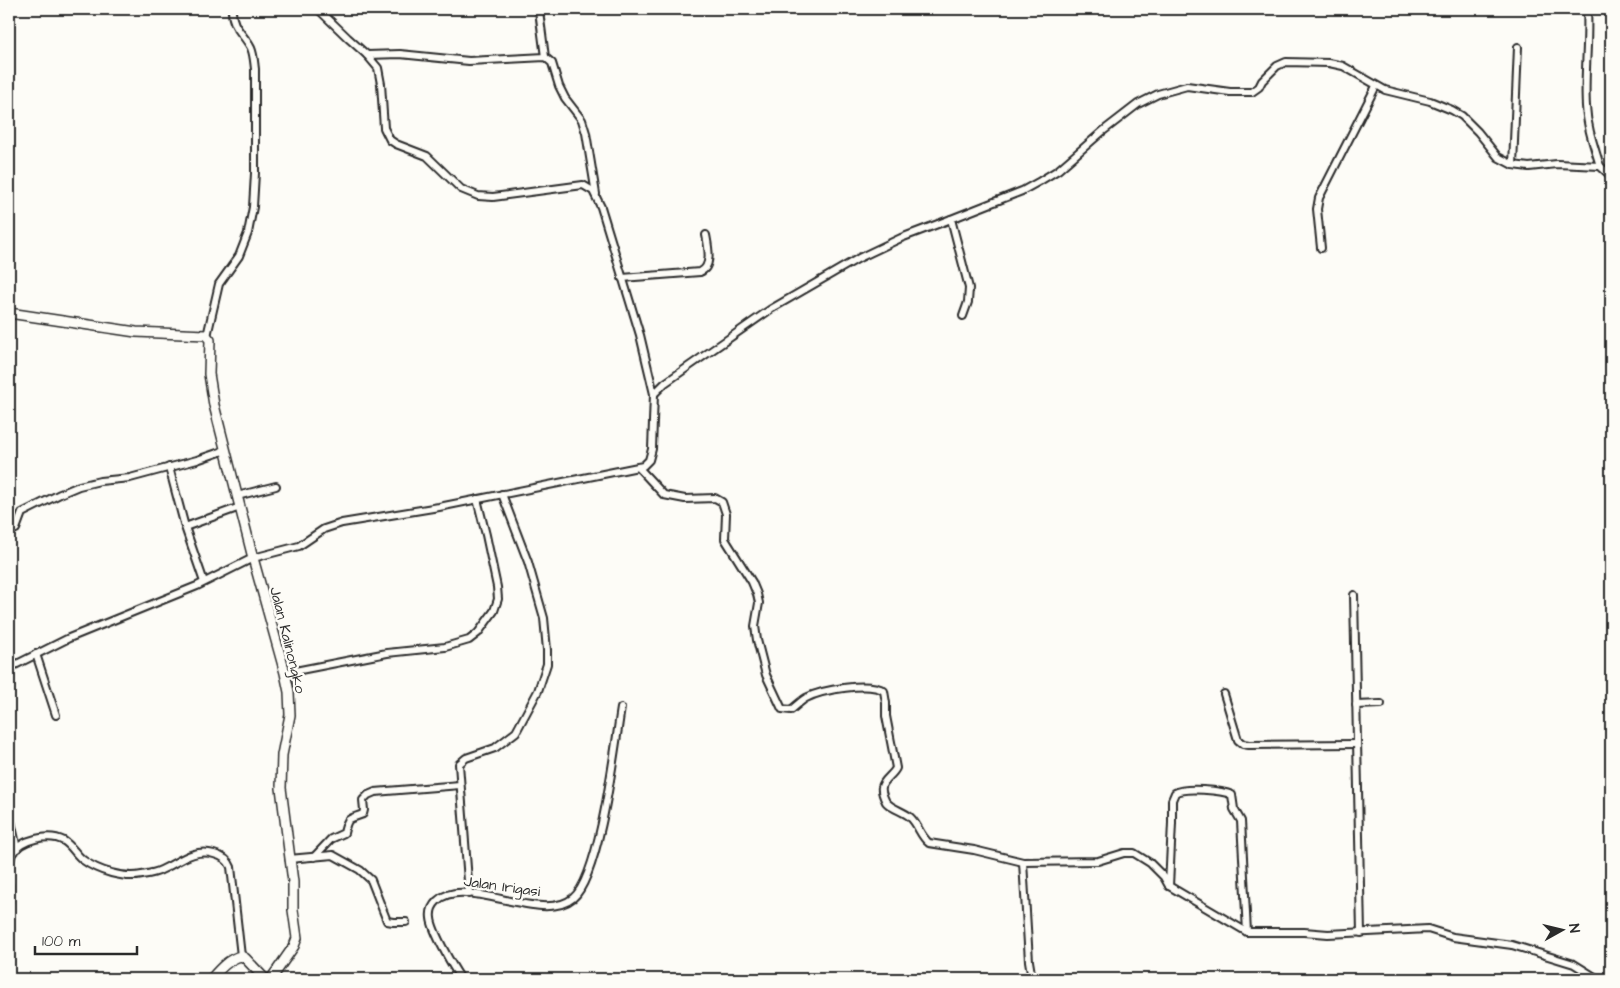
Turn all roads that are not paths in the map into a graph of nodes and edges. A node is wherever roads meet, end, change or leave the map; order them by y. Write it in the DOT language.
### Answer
graph roads {
  1 [pos="232,9"];
  2 [pos="318,9"];
  3 [pos="1587,9"];
  4 [pos="539,12"];
  5 [pos="1518,47"];
  6 [pos="368,55"];
  7 [pos="545,57"];
  8 [pos="1376,86"];
  9 [pos="1513,165"];
  10 [pos="1600,166"];
  11 [pos="1611,176"];
  12 [pos="596,195"];
  13 [pos="951,220"];
  14 [pos="706,235"];
  15 [pos="1321,248"];
  16 [pos="622,278"];
  17 [pos="9,313"];
  18 [pos="964,316"];
  19 [pos="207,336"];
  20 [pos="654,394"];
  21 [pos="226,450"];
  22 [pos="169,467"];
  23 [pos="638,467"];
  24 [pos="276,486"];
  25 [pos="502,494"];
  26 [pos="237,496"];
  27 [pos="477,499"];
  28 [pos="240,507"];
  29 [pos="185,527"];
  30 [pos="9,532"];
  31 [pos="253,558"];
  32 [pos="204,582"];
  33 [pos="1354,595"];
  34 [pos="36,654"];
  35 [pos="9,668"];
  36 [pos="285,672"];
  37 [pos="1224,694"];
  38 [pos="1381,704"];
  39 [pos="1356,705"];
  40 [pos="621,708"];
  41 [pos="56,715"];
  42 [pos="1357,744"];
  43 [pos="460,785"];
  44 [pos="9,812"];
  45 [pos="17,849"];
  46 [pos="314,857"];
  47 [pos="290,859"];
  48 [pos="1023,862"];
  49 [pos="9,869"];
  50 [pos="9,886"];
  51 [pos="1169,886"];
  52 [pos="469,894"];
  53 [pos="9,901"];
  54 [pos="406,922"];
  55 [pos="1247,932"];
  56 [pos="1361,933"];
  57 [pos="240,956"];
  58 [pos="211,979"];
  59 [pos="265,979"];
  60 [pos="271,979"];
  61 [pos="461,979"];
  62 [pos="1032,979"];
  63 [pos="1598,979"];
  1 -- 19 [label="street"];
  2 -- 6 [label="street"];
  3 -- 10 [label="street"];
  4 -- 7 [label="street"];
  5 -- 9 [label="street"];
  6 -- 7 [label="street"];
  6 -- 12 [label="street"];
  7 -- 12 [label="street"];
  8 -- 9 [label="street"];
  8 -- 13 [label="street"];
  8 -- 15 [label="street"];
  9 -- 10 [label="street"];
  10 -- 11 [label="street"];
  12 -- 16 [label="street"];
  13 -- 18 [label="street"];
  13 -- 20 [label="street"];
  14 -- 16 [label="street"];
  16 -- 20 [label="street"];
  17 -- 19 [label="street"];
  19 -- 21 [label="street, Jalan Kalinongko"];
  20 -- 23 [label="street"];
  21 -- 22 [label="street"];
  21 -- 26 [label="street, Jalan Kalinongko"];
  22 -- 29 [label="street"];
  22 -- 30 [label="street"];
  23 -- 25 [label="street"];
  23 -- 48 [label="street"];
  24 -- 26 [label="street"];
  25 -- 27 [label="street"];
  25 -- 43 [label="street"];
  26 -- 28 [label="street, Jalan Kalinongko"];
  27 -- 31 [label="street"];
  27 -- 36 [label="street"];
  28 -- 29 [label="street"];
  28 -- 31 [label="street, Jalan Kalinongko"];
  29 -- 32 [label="street"];
  31 -- 32 [label="street"];
  31 -- 36 [label="street, Jalan Kalinongko"];
  32 -- 34 [label="street"];
  33 -- 39 [label="street"];
  34 -- 35 [label="street"];
  34 -- 41 [label="street"];
  36 -- 47 [label="street, Jalan Kalinongko"];
  37 -- 42 [label="street"];
  38 -- 39 [label="street"];
  39 -- 42 [label="street"];
  40 -- 52 [label="street, Jalan Irigasi"];
  42 -- 56 [label="street"];
  43 -- 46 [label="street"];
  43 -- 52 [label="street"];
  44 -- 45 [label="street"];
  45 -- 49 [label="street"];
  45 -- 57 [label="street"];
  46 -- 47 [label="street"];
  46 -- 54 [label="street"];
  47 -- 60 [label="street, Jalan Kalinongko"];
  48 -- 51 [label="street"];
  48 -- 62 [label="street"];
  50 -- 53 [label="street"];
  51 -- 55 [label="street"];
  51 -- 55 [label="street"];
  52 -- 61 [label="street, Jalan Irigasi"];
  55 -- 56 [label="street"];
  56 -- 63 [label="street"];
  57 -- 58 [label="street"];
  57 -- 59 [label="street"];
}
